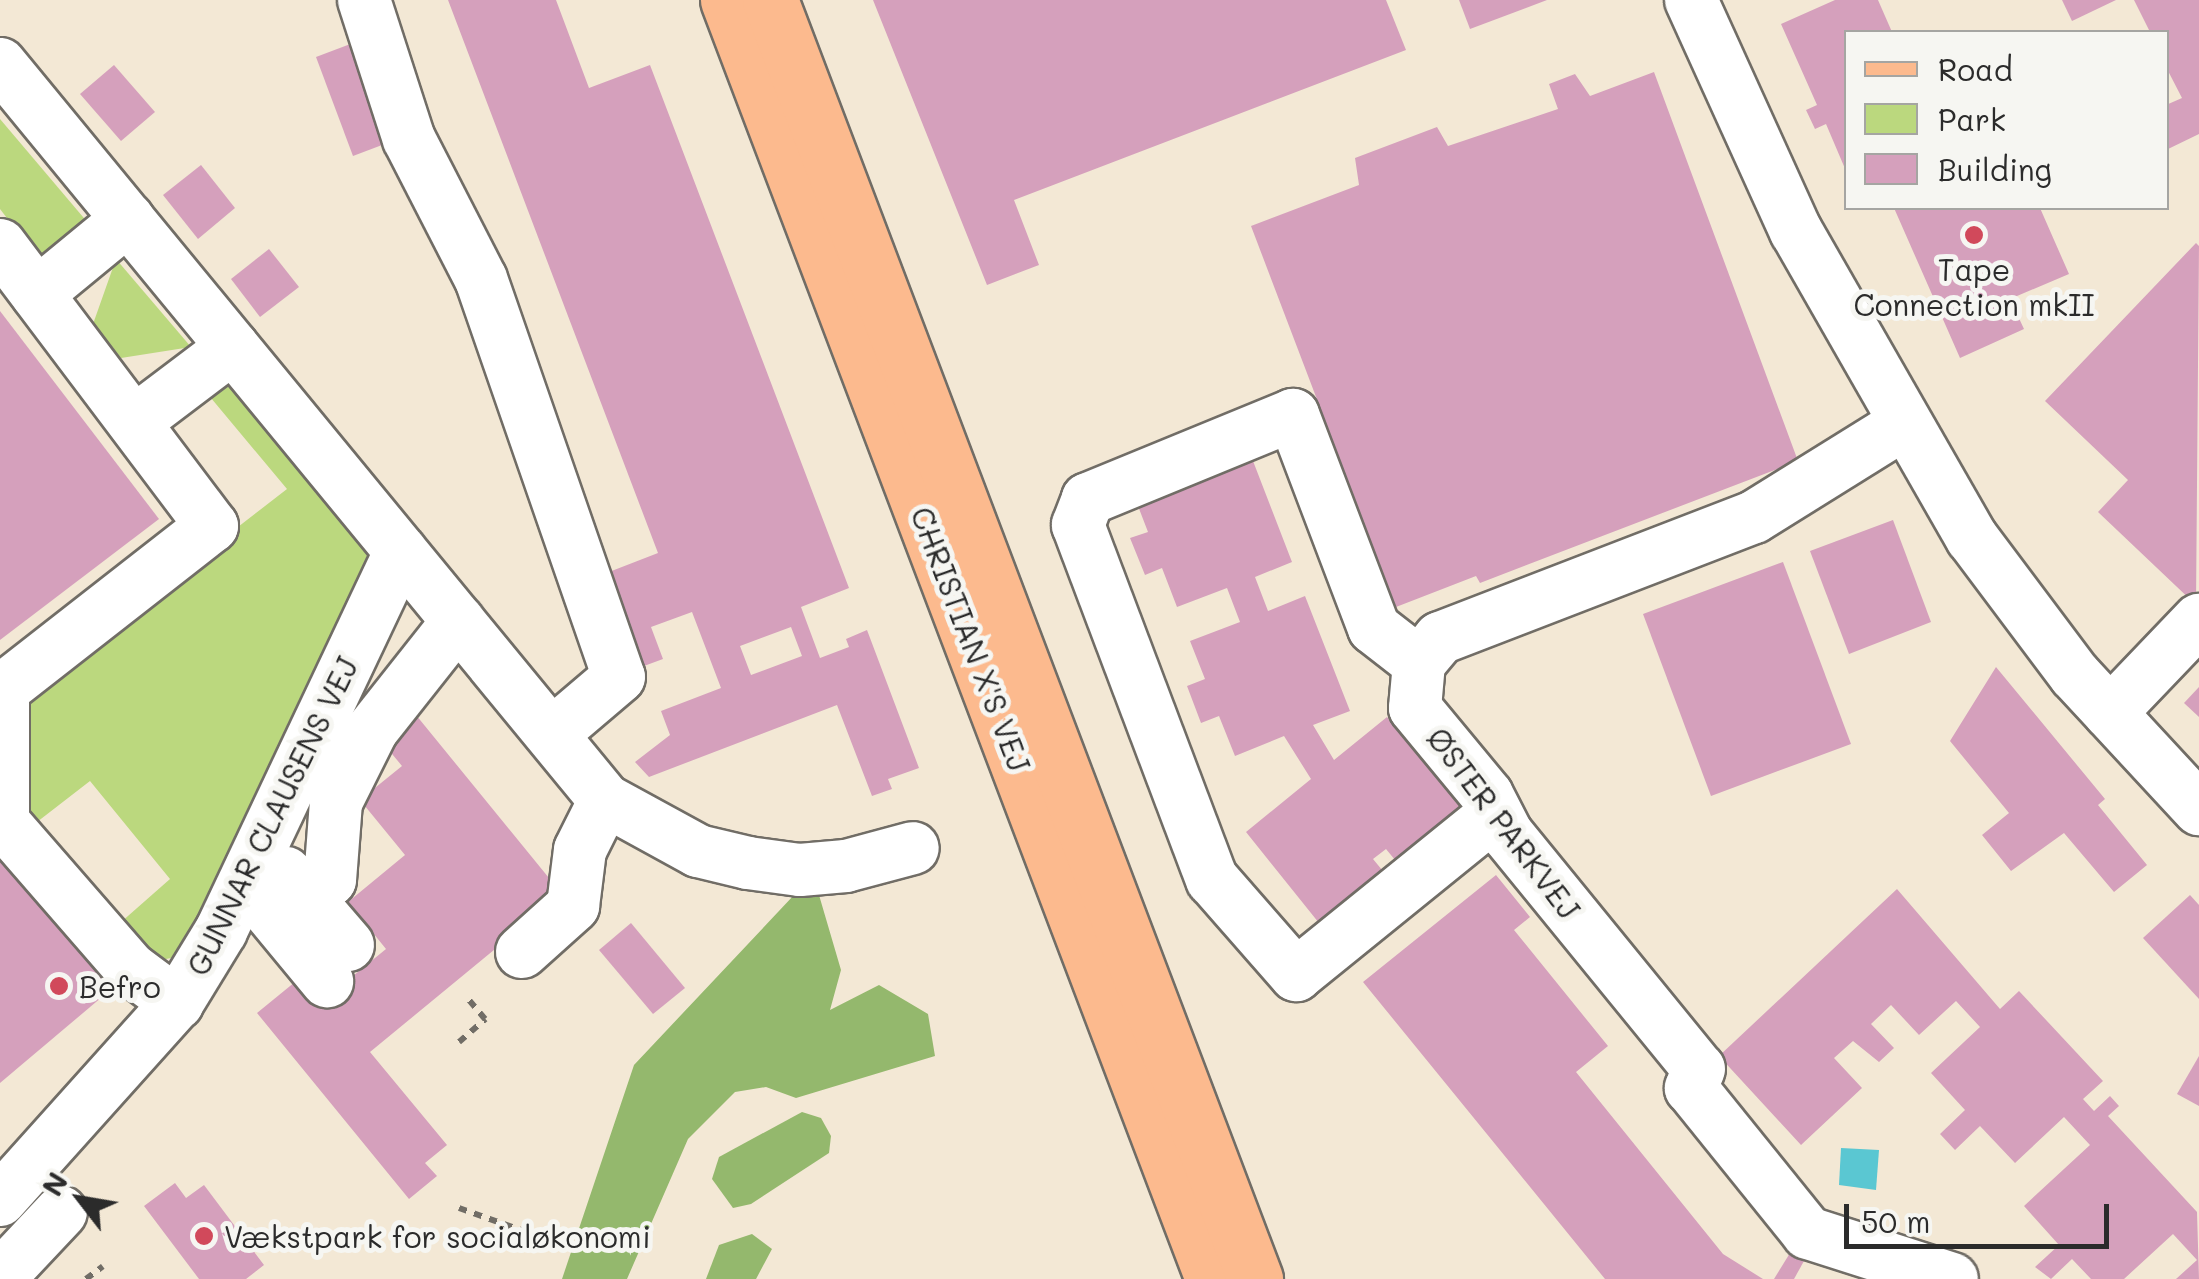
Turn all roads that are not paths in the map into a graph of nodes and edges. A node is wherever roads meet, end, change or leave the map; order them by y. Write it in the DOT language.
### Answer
graph roads {
  1 [pos="364,0"];
  2 [pos="728,0"];
  3 [pos="770,0"];
  4 [pos="1691,0"];
  5 [pos="0,64"];
  6 [pos="128,220"];
  7 [pos="0,244"];
  8 [pos="37,294"];
  9 [pos="233,347"];
  10 [pos="134,422"];
  11 [pos="1902,425"];
  12 [pos="401,551"];
  13 [pos="458,620"];
  14 [pos="2199,620"];
  15 [pos="1419,663"];
  16 [pos="2110,713"];
  17 [pos="552,734"];
  18 [pos="605,800"];
  19 [pos="2199,809"];
  20 [pos="1496,813"];
  21 [pos="913,848"];
  22 [pos="253,864"];
  23 [pos="308,898"];
  24 [pos="522,952"];
  25 [pos="177,1004"];
  26 [pos="0,1200"];
  27 [pos="61,1212"];
  28 [pos="0,1277"];
  29 [pos="1214,1279"];
  30 [pos="1255,1279"];
  31 [pos="1952,1279"];
  1 -- 17 [label="street"];
  2 -- 29 [label="main road, CHRISTIAN X'S VEJ"];
  3 -- 30 [label="main road, CHRISTIAN X'S VEJ"];
  4 -- 11 [label="street"];
  5 -- 6 [label="street"];
  6 -- 8 [label="street"];
  6 -- 9 [label="street"];
  7 -- 8 [label="street"];
  8 -- 10 [label="street"];
  9 -- 10 [label="street"];
  9 -- 12 [label="street"];
  10 -- 25 [label="street"];
  11 -- 15 [label="street"];
  11 -- 16 [label="street"];
  12 -- 13 [label="street"];
  12 -- 22 [label="street, GUNNAR CLAUSENS VEJ"];
  13 -- 17 [label="street"];
  13 -- 23 [label="street"];
  14 -- 16 [label="street"];
  15 -- 20 [label="street, ØSTER PARKVEJ"];
  15 -- 20 [label="street"];
  16 -- 19 [label="street"];
  17 -- 18 [label="street"];
  18 -- 21 [label="street"];
  18 -- 24 [label="street"];
  20 -- 31 [label="street, ØSTER PARKVEJ"];
  22 -- 23 [label="street"];
  22 -- 23 [label="street"];
  22 -- 25 [label="street, GUNNAR CLAUSENS VEJ"];
  25 -- 26 [label="street, GUNNAR CLAUSENS VEJ"];
  27 -- 28 [label="street"];
}
